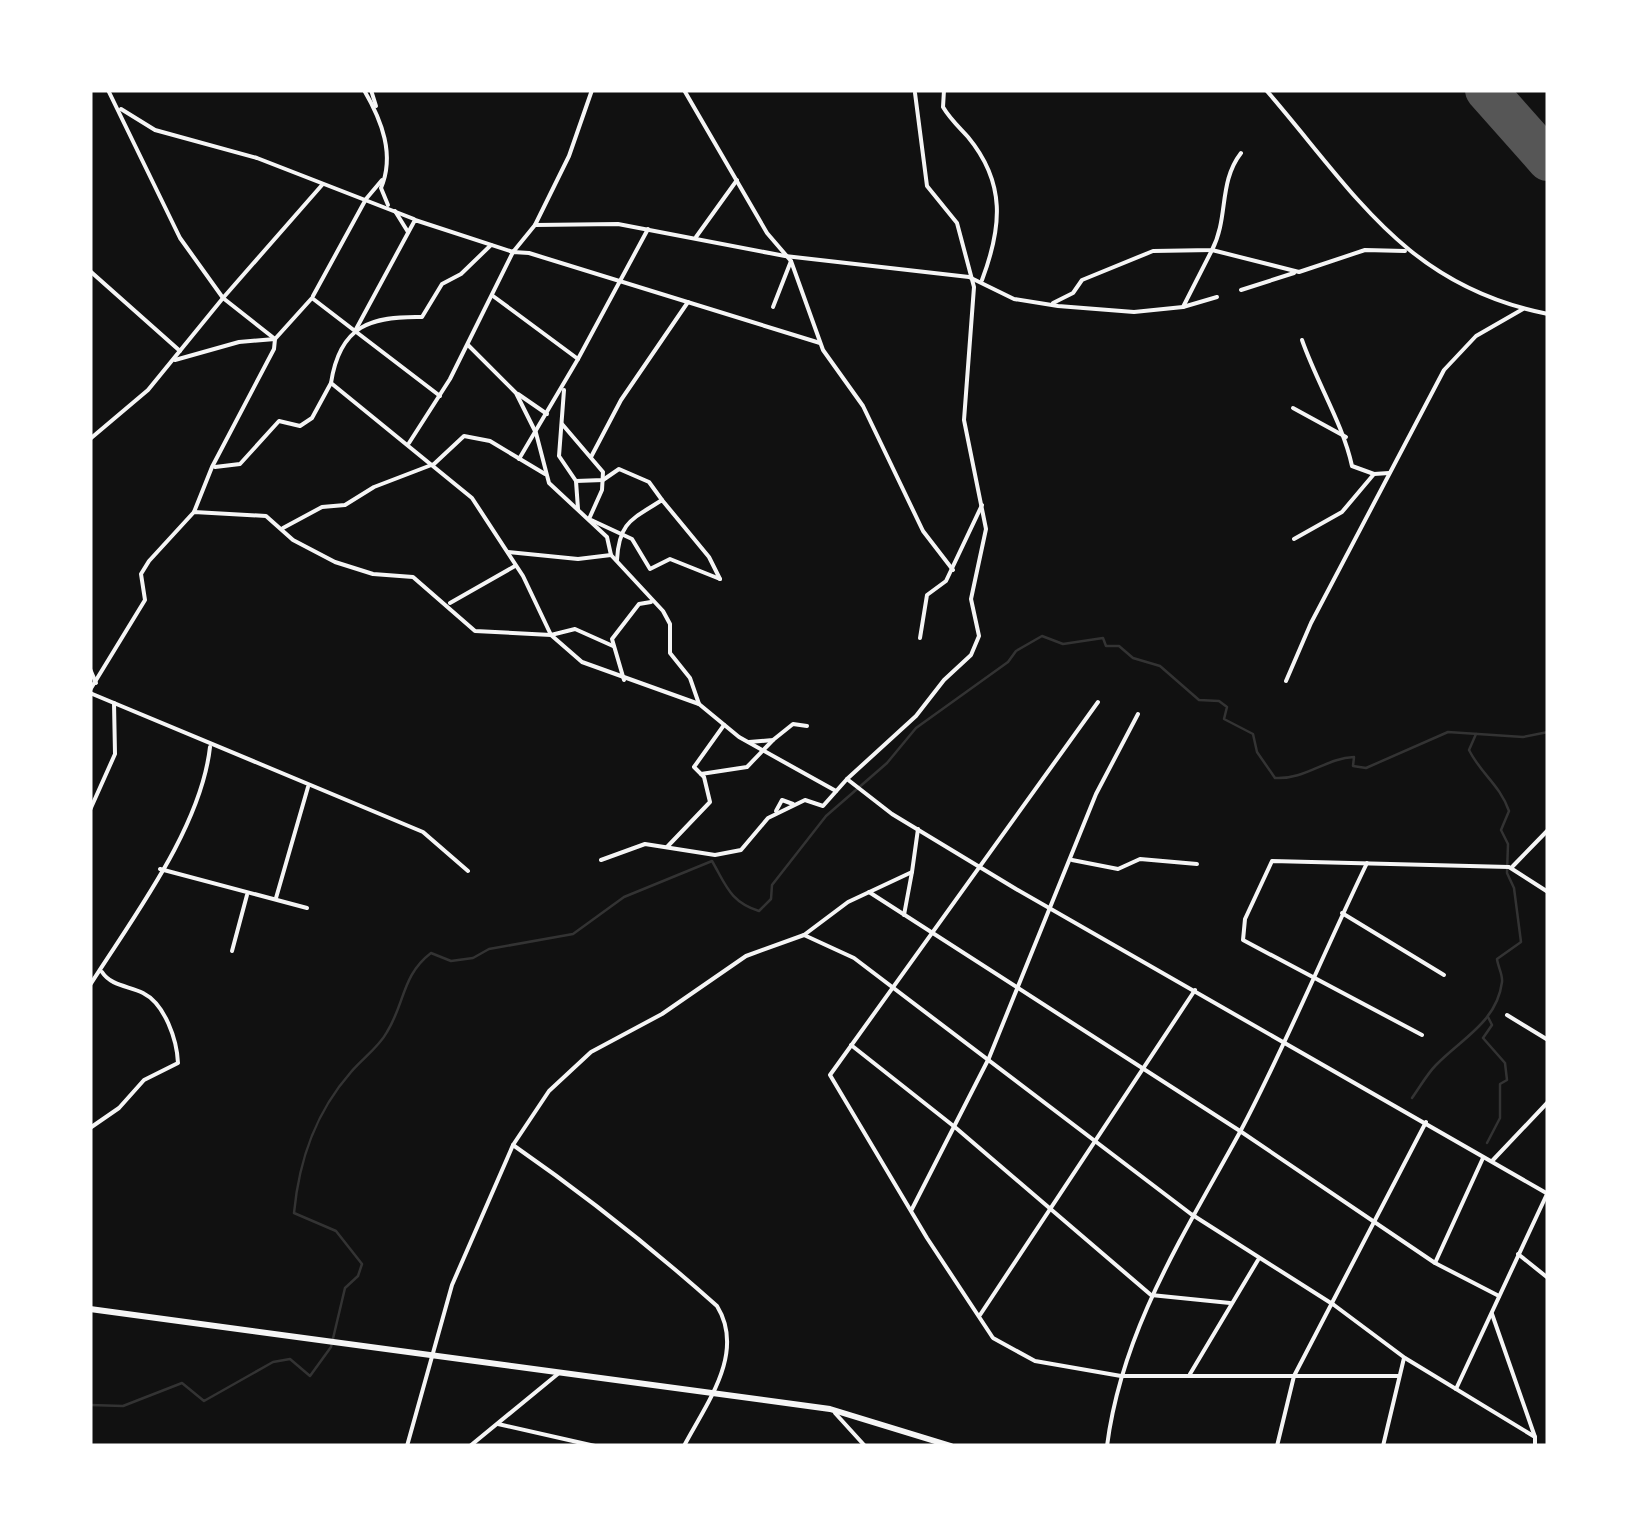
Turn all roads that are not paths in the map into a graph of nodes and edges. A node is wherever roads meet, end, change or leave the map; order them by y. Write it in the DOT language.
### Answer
graph roads {
  1 [pos="108,90"];
  2 [pos="364,90"];
  3 [pos="371,90"];
  4 [pos="592,90"];
  5 [pos="684,90"];
  6 [pos="944,90"];
  7 [pos="1266,90"];
  8 [pos="915,93"];
  9 [pos="121,110"];
  10 [pos="378,116"];
  11 [pos="1241,152"];
  12 [pos="388,172"];
  13 [pos="737,179"];
  14 [pos="322,186"];
  15 [pos="366,199"];
  16 [pos="396,211"];
  17 [pos="416,220"];
  18 [pos="535,224"];
  19 [pos="648,229"];
  20 [pos="408,232"];
  21 [pos="696,237"];
  22 [pos="492,245"];
  23 [pos="1212,250"];
  24 [pos="1405,251"];
  25 [pos="513,252"];
  26 [pos="785,256"];
  27 [pos="791,261"];
  28 [pos="90,271"];
  29 [pos="1299,272"];
  30 [pos="968,277"];
  31 [pos="622,282"];
  32 [pos="982,282"];
  33 [pos="1241,290"];
  34 [pos="492,296"];
  35 [pos="1217,297"];
  36 [pos="223,298"];
  37 [pos="312,298"];
  38 [pos="688,302"];
  39 [pos="1051,304"];
  40 [pos="1183,306"];
  41 [pos="773,307"];
  42 [pos="1523,310"];
  43 [pos="1548,314"];
  44 [pos="354,331"];
  45 [pos="275,339"];
  46 [pos="1302,340"];
  47 [pos="820,343"];
  48 [pos="468,345"];
  49 [pos="180,351"];
  50 [pos="578,359"];
  51 [pos="172,361"];
  52 [pos="331,383"];
  53 [pos="565,386"];
  54 [pos="516,393"];
  55 [pos="440,396"];
  56 [pos="1293,408"];
  57 [pos="547,414"];
  58 [pos="562,424"];
  59 [pos="536,433"];
  60 [pos="1347,438"];
  61 [pos="90,439"];
  62 [pos="409,442"];
  63 [pos="590,457"];
  64 [pos="519,459"];
  65 [pos="434,464"];
  66 [pos="212,467"];
  67 [pos="546,474"];
  68 [pos="1374,474"];
  69 [pos="1390,474"];
  70 [pos="603,480"];
  71 [pos="576,481"];
  72 [pos="662,500"];
  73 [pos="982,505"];
  74 [pos="578,509"];
  75 [pos="194,512"];
  76 [pos="588,518"];
  77 [pos="282,528"];
  78 [pos="619,534"];
  79 [pos="1294,538"];
  80 [pos="508,552"];
  81 [pos="611,555"];
  82 [pos="617,561"];
  83 [pos="515,566"];
  84 [pos="953,570"];
  85 [pos="653,602"];
  86 [pos="448,604"];
  87 [pos="551,635"];
  88 [pos="920,638"];
  89 [pos="613,646"];
  90 [pos="90,669"];
  91 [pos="624,680"];
  92 [pos="1286,681"];
  93 [pos="96,683"];
  94 [pos="90,692"];
  95 [pos="1098,702"];
  96 [pos="114,703"];
  97 [pos="699,704"];
  98 [pos="1138,714"];
  99 [pos="724,724"];
  100 [pos="807,726"];
  101 [pos="772,740"];
  102 [pos="749,742"];
  103 [pos="210,744"];
  104 [pos="765,750"];
  105 [pos="701,774"];
  106 [pos="849,780"];
  107 [pos="308,786"];
  108 [pos="836,791"];
  109 [pos="90,810"];
  110 [pos="918,829"];
  111 [pos="1548,830"];
  112 [pos="668,847"];
  113 [pos="602,860"];
  114 [pos="1072,860"];
  115 [pos="1366,862"];
  116 [pos="1198,864"];
  117 [pos="982,866"];
  118 [pos="1511,867"];
  119 [pos="160,869"];
  120 [pos="468,871"];
  121 [pos="912,872"];
  122 [pos="869,892"];
  123 [pos="1548,892"];
  124 [pos="247,895"];
  125 [pos="276,898"];
  126 [pos="307,908"];
  127 [pos="1051,909"];
  128 [pos="1342,913"];
  129 [pos="904,916"];
  130 [pos="932,934"];
  131 [pos="804,935"];
  132 [pos="232,951"];
  133 [pos="102,970"];
  134 [pos="1444,975"];
  135 [pos="1311,978"];
  136 [pos="91,982"];
  137 [pos="892,986"];
  138 [pos="1019,990"];
  139 [pos="1196,990"];
  140 [pos="1507,1014"];
  141 [pos="1422,1035"];
  142 [pos="1548,1040"];
  143 [pos="1281,1042"];
  144 [pos="851,1046"];
  145 [pos="989,1058"];
  146 [pos="1143,1070"];
  147 [pos="1547,1104"];
  148 [pos="1426,1122"];
  149 [pos="90,1128"];
  150 [pos="956,1128"];
  151 [pos="1240,1131"];
  152 [pos="1098,1142"];
  153 [pos="513,1145"];
  154 [pos="1484,1156"];
  155 [pos="1493,1160"];
  156 [pos="1547,1194"];
  157 [pos="1052,1209"];
  158 [pos="911,1210"];
  159 [pos="1191,1214"];
  160 [pos="1376,1222"];
  161 [pos="1518,1254"];
  162 [pos="1258,1260"];
  163 [pos="1435,1263"];
  164 [pos="1548,1278"];
  165 [pos="1151,1295"];
  166 [pos="1499,1296"];
  167 [pos="1230,1303"];
  168 [pos="1334,1305"];
  169 [pos="90,1309"];
  170 [pos="1492,1313"];
  171 [pos="980,1316"];
  172 [pos="429,1355"];
  173 [pos="1404,1358"];
  174 [pos="559,1373"];
  175 [pos="1190,1374"];
  176 [pos="1121,1376"];
  177 [pos="1294,1376"];
  178 [pos="1398,1376"];
  179 [pos="1456,1389"];
  180 [pos="714,1392"];
  181 [pos="830,1409"];
  182 [pos="498,1424"];
  183 [pos="1535,1437"];
  184 [pos="407,1446"];
  185 [pos="470,1446"];
  186 [pos="596,1446"];
  187 [pos="684,1446"];
  188 [pos="865,1446"];
  189 [pos="951,1446"];
  190 [pos="1107,1446"];
  191 [pos="1277,1446"];
  192 [pos="1384,1446"];
  193 [pos="1535,1446"];
  1 -- 9 [label="street"];
  2 -- 10 [label="street"];
  3 -- 10 [label="street"];
  4 -- 18 [label="street"];
  5 -- 13 [label="street"];
  6 -- 32 [label="street"];
  7 -- 24 [label="street"];
  8 -- 30 [label="street"];
  9 -- 14 [label="street"];
  9 -- 36 [label="street"];
  10 -- 12 [label="street"];
  11 -- 23 [label="street"];
  12 -- 15 [label="street"];
  12 -- 16 [label="street"];
  13 -- 21 [label="street"];
  13 -- 26 [label="street"];
  14 -- 15 [label="street"];
  14 -- 36 [label="street"];
  15 -- 16 [label="street"];
  15 -- 37 [label="street"];
  16 -- 17 [label="street"];
  16 -- 20 [label="street"];
  17 -- 20 [label="street"];
  17 -- 22 [label="street"];
  18 -- 19 [label="street"];
  18 -- 25 [label="street"];
  19 -- 21 [label="street"];
  19 -- 31 [label="street"];
  20 -- 44 [label="street"];
  21 -- 26 [label="street"];
  22 -- 25 [label="street"];
  22 -- 44 [label="street"];
  23 -- 29 [label="street"];
  23 -- 39 [label="street"];
  23 -- 40 [label="street"];
  24 -- 29 [label="street"];
  24 -- 42 [label="street"];
  25 -- 31 [label="street"];
  25 -- 34 [label="street"];
  26 -- 27 [label="street"];
  26 -- 30 [label="street"];
  27 -- 41 [label="street"];
  27 -- 47 [label="street"];
  28 -- 49 [label="street"];
  29 -- 33 [label="street"];
  30 -- 32 [label="street"];
  30 -- 73 [label="street"];
  31 -- 38 [label="street"];
  31 -- 50 [label="street"];
  32 -- 39 [label="street"];
  34 -- 48 [label="street"];
  34 -- 50 [label="street"];
  35 -- 40 [label="street"];
  36 -- 45 [label="street"];
  36 -- 49 [label="street"];
  37 -- 44 [label="street"];
  37 -- 45 [label="street"];
  38 -- 47 [label="street"];
  38 -- 63 [label="street"];
  39 -- 40 [label="street"];
  42 -- 43 [label="street"];
  42 -- 69 [label="street"];
  44 -- 52 [label="street"];
  44 -- 55 [label="street"];
  45 -- 51 [label="street"];
  45 -- 66 [label="street"];
  46 -- 60 [label="street"];
  47 -- 84 [label="street"];
  48 -- 54 [label="street"];
  48 -- 55 [label="street"];
  49 -- 51 [label="street"];
  50 -- 53 [label="street"];
  51 -- 61 [label="street"];
  52 -- 62 [label="street"];
  52 -- 66 [label="street"];
  53 -- 57 [label="street"];
  53 -- 58 [label="street"];
  54 -- 57 [label="street"];
  54 -- 59 [label="street"];
  55 -- 62 [label="street"];
  56 -- 60 [label="street"];
  57 -- 59 [label="street"];
  58 -- 63 [label="street"];
  58 -- 71 [label="street"];
  59 -- 64 [label="street"];
  59 -- 67 [label="street"];
  60 -- 68 [label="street"];
  62 -- 65 [label="street"];
  63 -- 70 [label="street"];
  64 -- 65 [label="street"];
  64 -- 67 [label="street"];
  65 -- 77 [label="street"];
  65 -- 80 [label="street"];
  66 -- 75 [label="street"];
  67 -- 74 [label="street"];
  68 -- 69 [label="street"];
  68 -- 79 [label="street"];
  69 -- 92 [label="street"];
  70 -- 71 [label="street"];
  70 -- 72 [label="street"];
  70 -- 76 [label="street"];
  71 -- 74 [label="street"];
  72 -- 78 [label="street"];
  72 -- 78 [label="street"];
  73 -- 84 [label="street"];
  73 -- 106 [label="street"];
  74 -- 76 [label="street"];
  75 -- 77 [label="street"];
  75 -- 93 [label="street"];
  76 -- 78 [label="street"];
  76 -- 81 [label="street"];
  77 -- 86 [label="street"];
  78 -- 82 [label="street"];
  80 -- 81 [label="street"];
  80 -- 83 [label="street"];
  81 -- 82 [label="street"];
  82 -- 85 [label="street"];
  83 -- 86 [label="street"];
  83 -- 87 [label="street"];
  84 -- 88 [label="street"];
  85 -- 89 [label="street"];
  85 -- 97 [label="street"];
  86 -- 87 [label="street"];
  87 -- 89 [label="street"];
  87 -- 91 [label="street"];
  89 -- 91 [label="street"];
  90 -- 93 [label="street"];
  91 -- 97 [label="street"];
  93 -- 94 [label="street"];
  94 -- 96 [label="street"];
  95 -- 117 [label="street"];
  96 -- 103 [label="street"];
  96 -- 109 [label="street"];
  97 -- 99 [label="street"];
  98 -- 114 [label="street"];
  99 -- 102 [label="street"];
  99 -- 105 [label="street"];
  100 -- 101 [label="street"];
  101 -- 102 [label="street"];
  101 -- 104 [label="street"];
  102 -- 104 [label="street"];
  103 -- 107 [label="street"];
  103 -- 119 [label="street"];
  104 -- 105 [label="street"];
  104 -- 108 [label="street"];
  105 -- 112 [label="street"];
  106 -- 108 [label="street"];
  106 -- 110 [label="street"];
  107 -- 120 [label="street"];
  107 -- 125 [label="street"];
  108 -- 112 [label="street"];
  110 -- 117 [label="street"];
  110 -- 121 [label="street"];
  111 -- 118 [label="street"];
  112 -- 113 [label="street"];
  114 -- 116 [label="street"];
  114 -- 127 [label="street"];
  115 -- 118 [label="street"];
  115 -- 128 [label="street"];
  115 -- 135 [label="street"];
  117 -- 127 [label="street"];
  117 -- 130 [label="street"];
  118 -- 123 [label="street"];
  119 -- 124 [label="street"];
  119 -- 133 [label="street"];
  121 -- 122 [label="street"];
  121 -- 129 [label="street"];
  122 -- 129 [label="street"];
  122 -- 131 [label="street"];
  124 -- 125 [label="street"];
  124 -- 132 [label="street"];
  125 -- 126 [label="street"];
  127 -- 138 [label="street"];
  127 -- 139 [label="street"];
  128 -- 134 [label="street"];
  128 -- 135 [label="street"];
  129 -- 130 [label="street"];
  130 -- 137 [label="street"];
  130 -- 138 [label="street"];
  131 -- 137 [label="street"];
  131 -- 153 [label="street"];
  133 -- 136 [label="street"];
  133 -- 149 [label="street"];
  135 -- 141 [label="street"];
  135 -- 143 [label="street"];
  137 -- 144 [label="street"];
  137 -- 145 [label="street"];
  138 -- 145 [label="street"];
  138 -- 146 [label="street"];
  139 -- 143 [label="street"];
  139 -- 146 [label="street"];
  140 -- 142 [label="street"];
  143 -- 148 [label="street"];
  143 -- 151 [label="street"];
  144 -- 150 [label="street"];
  144 -- 158 [label="street"];
  145 -- 150 [label="street"];
  145 -- 152 [label="street"];
  146 -- 151 [label="street"];
  146 -- 152 [label="street"];
  147 -- 155 [label="street"];
  148 -- 154 [label="street"];
  148 -- 160 [label="street"];
  150 -- 157 [label="street"];
  150 -- 158 [label="street"];
  151 -- 159 [label="street"];
  151 -- 160 [label="street"];
  152 -- 157 [label="street"];
  152 -- 159 [label="street"];
  153 -- 172 [label="street"];
  153 -- 180 [label="street"];
  154 -- 155 [label="street"];
  154 -- 163 [label="street"];
  155 -- 156 [label="street"];
  156 -- 161 [label="street"];
  157 -- 165 [label="street"];
  157 -- 171 [label="street"];
  158 -- 171 [label="street"];
  159 -- 162 [label="street"];
  159 -- 165 [label="street"];
  160 -- 163 [label="street"];
  160 -- 168 [label="street"];
  161 -- 164 [label="street"];
  161 -- 166 [label="street"];
  162 -- 167 [label="street"];
  162 -- 168 [label="street"];
  163 -- 166 [label="street"];
  165 -- 167 [label="street"];
  165 -- 176 [label="street"];
  166 -- 170 [label="street"];
  167 -- 175 [label="street"];
  168 -- 173 [label="street"];
  168 -- 177 [label="street"];
  169 -- 172 [label="highway"];
  170 -- 179 [label="street"];
  170 -- 183 [label="street"];
  171 -- 176 [label="street"];
  172 -- 174 [label="highway"];
  172 -- 184 [label="street"];
  173 -- 178 [label="street"];
  173 -- 179 [label="street"];
  174 -- 180 [label="highway"];
  174 -- 182 [label="street"];
  175 -- 176 [label="street"];
  175 -- 177 [label="street"];
  176 -- 190 [label="street"];
  177 -- 178 [label="street"];
  177 -- 191 [label="street"];
  178 -- 192 [label="street"];
  179 -- 183 [label="street"];
  180 -- 181 [label="highway"];
  180 -- 187 [label="street"];
  181 -- 188 [label="street"];
  181 -- 189 [label="highway"];
  182 -- 185 [label="street"];
  182 -- 186 [label="street"];
  183 -- 193 [label="street"];
}
